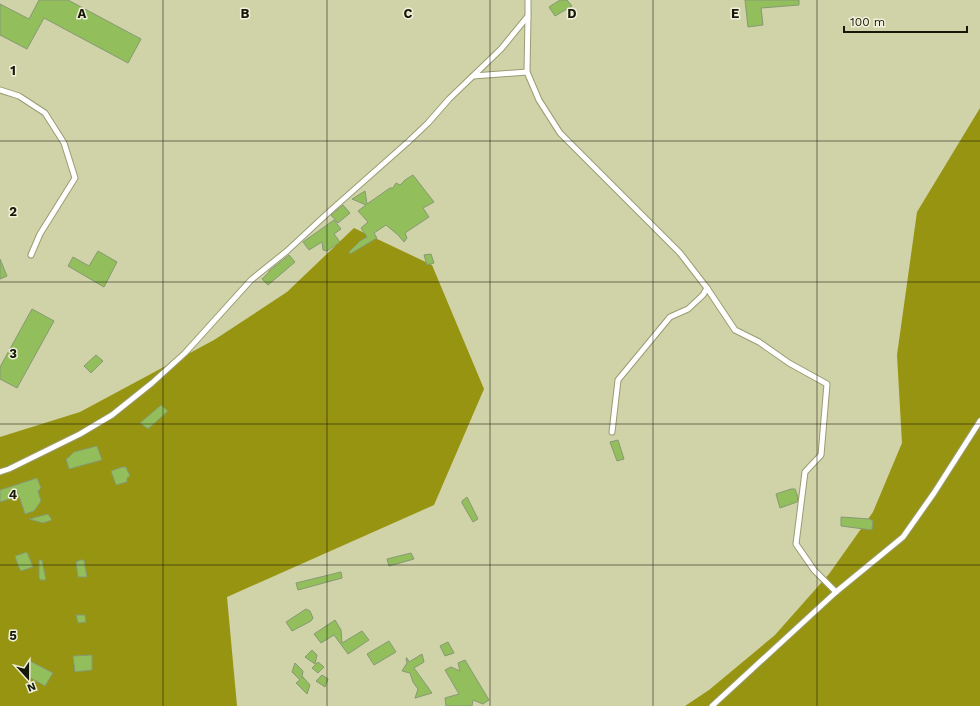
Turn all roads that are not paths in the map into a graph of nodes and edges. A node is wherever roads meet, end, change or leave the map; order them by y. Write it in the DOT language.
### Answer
graph roads {
  1 [pos="528,0"];
  2 [pos="528,16"];
  3 [pos="527,72"];
  4 [pos="473,76"];
  5 [pos="0,90"];
  6 [pos="31,255"];
  7 [pos="707,288"];
  8 [pos="980,421"];
  9 [pos="612,432"];
  10 [pos="0,472"];
  11 [pos="836,592"];
  12 [pos="712,706"];
  1 -- 2 [label="lane"];
  2 -- 3 [label="lane"];
  2 -- 4 [label="lane"];
  3 -- 4 [label="lane"];
  3 -- 7 [label="lane"];
  4 -- 10 [label="lane"];
  5 -- 6 [label="lane"];
  7 -- 9 [label="lane"];
  7 -- 11 [label="lane"];
  8 -- 11 [label="lane"];
  11 -- 12 [label="lane"];
}
